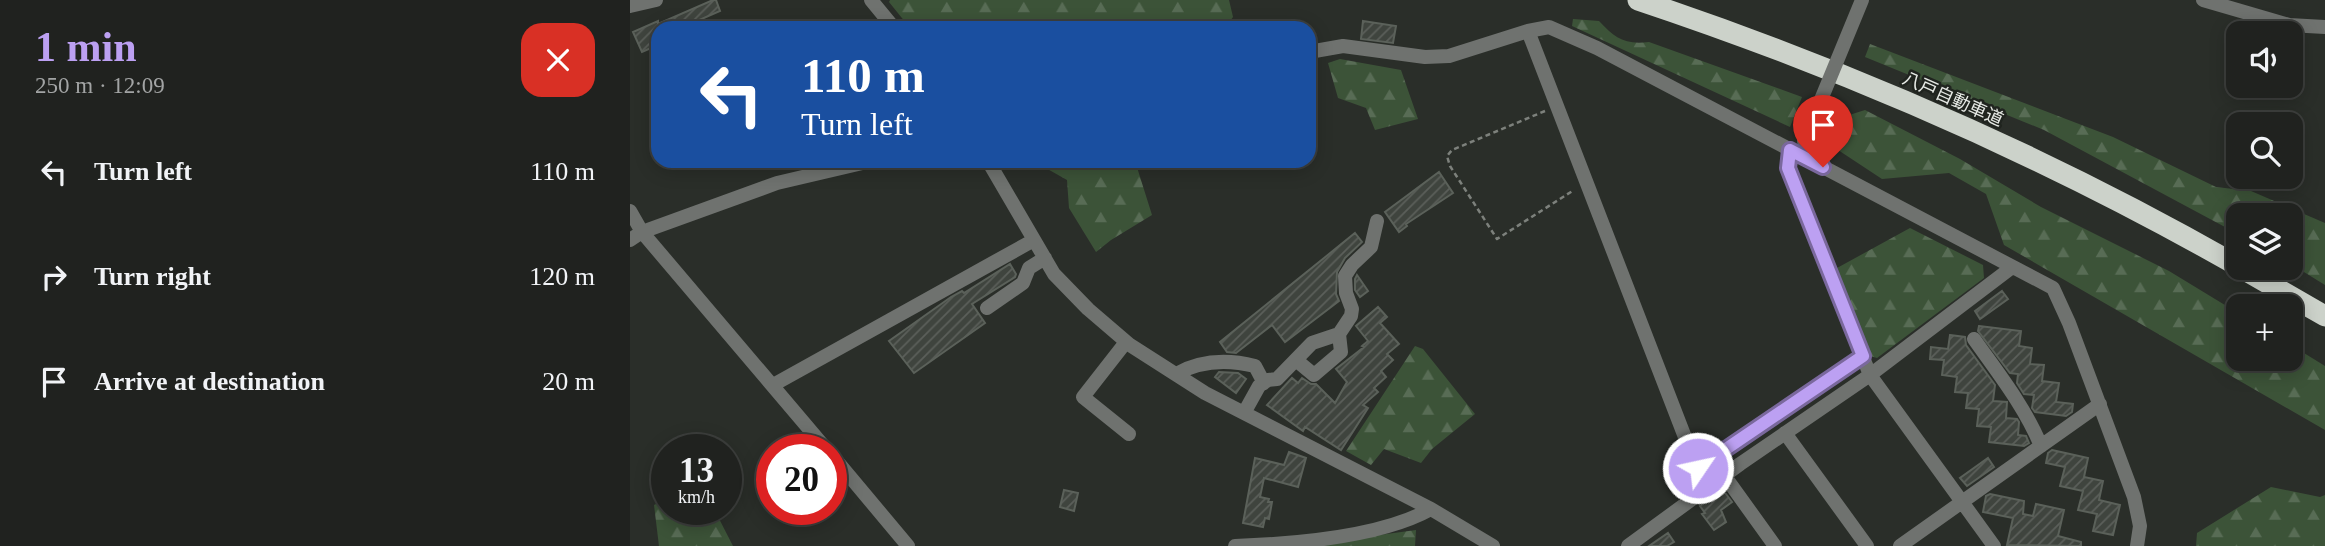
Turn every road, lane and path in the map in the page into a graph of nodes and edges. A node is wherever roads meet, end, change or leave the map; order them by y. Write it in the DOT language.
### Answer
graph roads {
  1 [pos="656,0"];
  2 [pos="871,0"];
  3 [pos="1638,0"];
  4 [pos="1862,0"];
  5 [pos="2203,0"];
  6 [pos="630,6"];
  7 [pos="888,21"];
  8 [pos="2325,27"];
  9 [pos="1528,31"];
  10 [pos="1316,51"];
  11 [pos="1556,106"];
  12 [pos="1798,148"];
  13 [pos="841,168"];
  14 [pos="992,168"];
  15 [pos="1586,183"];
  16 [pos="630,211"];
  17 [pos="1377,221"];
  18 [pos="636,236"];
  19 [pos="1034,240"];
  20 [pos="1045,258"];
  21 [pos="2226,259"];
  22 [pos="2011,268"];
  23 [pos="2263,280"];
  24 [pos="987,308"];
  25 [pos="2325,316"];
  26 [pos="1339,334"];
  27 [pos="1974,339"];
  28 [pos="1126,342"];
  29 [pos="1312,343"];
  30 [pos="1863,356"];
  31 [pos="1296,360"];
  32 [pos="1326,363"];
  33 [pos="1176,374"];
  34 [pos="1870,374"];
  35 [pos="1264,383"];
  36 [pos="773,385"];
  37 [pos="2100,404"];
  38 [pos="1244,413"];
  39 [pos="1785,433"];
  40 [pos="814,434"];
  41 [pos="1129,435"];
  42 [pos="2041,446"];
  43 [pos="1698,468"];
  44 [pos="847,473"];
  45 [pos="1724,475"];
  46 [pos="1705,489"];
  47 [pos="1962,502"];
  48 [pos="1431,509"];
  49 [pos="1484,544"];
  50 [pos="908,546"];
  51 [pos="1235,546"];
  52 [pos="1628,546"];
  53 [pos="1775,546"];
  54 [pos="1867,546"];
  55 [pos="1900,546"];
  56 [pos="1994,546"];
  57 [pos="2137,546"];
  1 -- 6 [label="street"];
  2 -- 7 [label="street"];
  3 -- 21 [label="highway, 八戸自動車道"];
  4 -- 12 [label="street, bridge"];
  5 -- 8 [label="street"];
  9 -- 10 [label="street"];
  9 -- 11 [label="street"];
  9 -- 12 [label="street"];
  11 -- 15 [label="street"];
  11 -- 15 [label="path"];
  12 -- 22 [label="street"];
  12 -- 30 [label="street"];
  13 -- 18 [label="street"];
  14 -- 19 [label="street"];
  15 -- 43 [label="street"];
  16 -- 18 [label="street"];
  17 -- 26 [label="street"];
  18 -- 36 [label="street"];
  19 -- 20 [label="street"];
  19 -- 36 [label="street"];
  20 -- 24 [label="street"];
  20 -- 28 [label="street"];
  22 -- 34 [label="street"];
  22 -- 37 [label="street"];
  23 -- 25 [label="highway, 八戸自動車道"];
  26 -- 29 [label="street"];
  26 -- 32 [label="street"];
  27 -- 42 [label="street"];
  28 -- 33 [label="street"];
  28 -- 41 [label="street"];
  29 -- 31 [label="street"];
  29 -- 32 [label="street"];
  30 -- 34 [label="street"];
  30 -- 43 [label="street"];
  31 -- 32 [label="street"];
  31 -- 35 [label="street"];
  33 -- 35 [label="street"];
  33 -- 38 [label="street"];
  34 -- 39 [label="street"];
  34 -- 47 [label="street"];
  35 -- 38 [label="street"];
  36 -- 40 [label="street"];
  37 -- 42 [label="street"];
  37 -- 57 [label="street"];
  38 -- 48 [label="street"];
  39 -- 45 [label="street"];
  39 -- 54 [label="street"];
  42 -- 47 [label="street"];
  43 -- 46 [label="street"];
  44 -- 50 [label="street"];
  45 -- 46 [label="street"];
  45 -- 53 [label="street"];
  46 -- 52 [label="street"];
  47 -- 55 [label="street"];
  47 -- 56 [label="street"];
  48 -- 49 [label="street"];
  48 -- 51 [label="street"];
}
